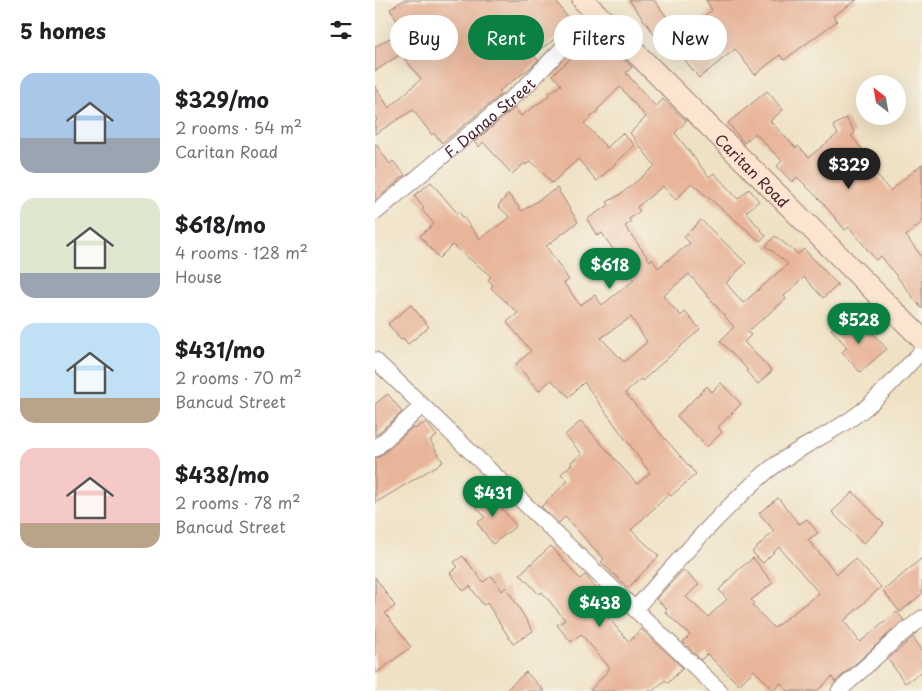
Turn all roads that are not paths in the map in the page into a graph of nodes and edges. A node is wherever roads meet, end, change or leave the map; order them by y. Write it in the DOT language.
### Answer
graph roads {
  1 [pos="590,7"];
  2 [pos="375,213"];
  3 [pos="922,339"];
  4 [pos="922,351"];
  5 [pos="375,360"];
  6 [pos="423,406"];
  7 [pos="375,448"];
  8 [pos="635,609"];
  9 [pos="922,618"];
  10 [pos="720,691"];
  11 [pos="839,691"];
  1 -- 2 [label="street, F. Danao Street"];
  1 -- 3 [label="main road, Caritan Road"];
  4 -- 8 [label="street"];
  5 -- 6 [label="street"];
  6 -- 7 [label="street"];
  6 -- 8 [label="street"];
  8 -- 10 [label="street"];
  9 -- 11 [label="street"];
}
